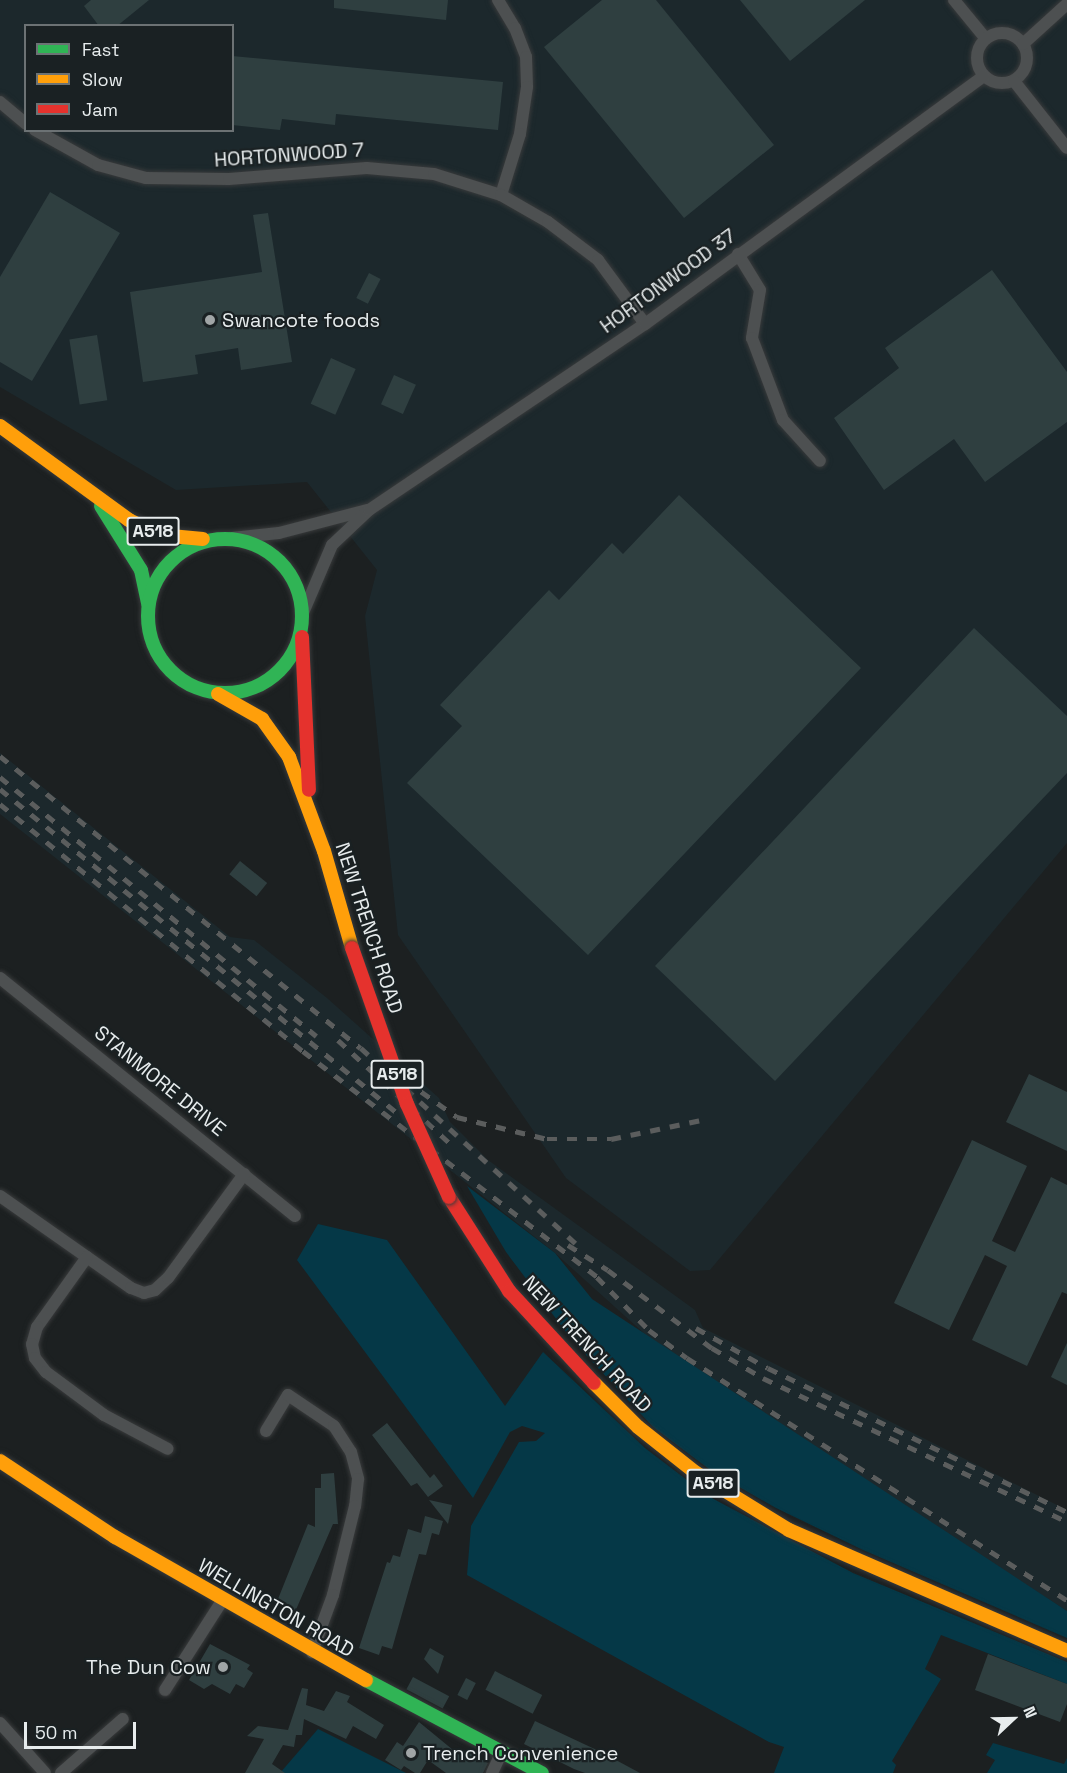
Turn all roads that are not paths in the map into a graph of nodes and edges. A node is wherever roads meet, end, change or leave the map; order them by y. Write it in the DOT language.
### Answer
graph roads {
  1 [pos="498,0"];
  2 [pos="954,0"];
  3 [pos="1067,4"];
  4 [pos="986,39"];
  5 [pos="1023,44"];
  6 [pos="984,76"];
  7 [pos="1014,81"];
  8 [pos="0,102"];
  9 [pos="24,122"];
  10 [pos="40,132"];
  11 [pos="1067,148"];
  12 [pos="501,195"];
  13 [pos="738,254"];
  14 [pos="645,324"];
  15 [pos="0,426"];
  16 [pos="820,461"];
  17 [pos="95,497"];
  18 [pos="369,510"];
  19 [pos="226,538"];
  20 [pos="148,604"];
  21 [pos="303,613"];
  22 [pos="301,629"];
  23 [pos="216,693"];
  24 [pos="310,809"];
  25 [pos="0,978"];
  26 [pos="244,1174"];
  27 [pos="0,1196"];
  28 [pos="295,1216"];
  29 [pos="87,1257"];
  30 [pos="266,1431"];
  31 [pos="168,1449"];
  32 [pos="0,1461"];
  33 [pos="222,1601"];
  34 [pos="1067,1651"];
  35 [pos="312,1652"];
  36 [pos="165,1690"];
  37 [pos="123,1719"];
  38 [pos="0,1723"];
  39 [pos="502,1752"];
  40 [pos="45,1773"];
  41 [pos="61,1773"];
  42 [pos="492,1773"];
  43 [pos="542,1773"];
  1 -- 12 [label="street"];
  2 -- 4 [label="street"];
  3 -- 5 [label="street"];
  4 -- 5 [label="street"];
  4 -- 6 [label="street"];
  5 -- 7 [label="street"];
  6 -- 7 [label="street"];
  6 -- 13 [label="street, HORTONWOOD 37"];
  7 -- 11 [label="street"];
  8 -- 9 [label="street"];
  10 -- 12 [label="street, HORTONWOOD 7"];
  12 -- 14 [label="street, HORTONWOOD 7"];
  13 -- 14 [label="street, HORTONWOOD 37"];
  13 -- 16 [label="street"];
  14 -- 18 [label="street, HORTONWOOD 37"];
  15 -- 17 [label="main road, A518"];
  17 -- 19 [label="main road, A518"];
  17 -- 20 [label="main road, A518"];
  18 -- 19 [label="street, HORTONWOOD 37"];
  18 -- 21 [label="street, HORTONWOOD 37"];
  19 -- 20 [label="main road"];
  19 -- 21 [label="main road"];
  20 -- 23 [label="main road"];
  21 -- 22 [label="main road"];
  22 -- 23 [label="main road"];
  22 -- 24 [label="main road, NEW TRENCH ROAD / A518"];
  23 -- 24 [label="main road, NEW TRENCH ROAD / A518"];
  24 -- 34 [label="main road, NEW TRENCH ROAD / A518, bridge"];
  25 -- 26 [label="street, STANMORE DRIVE"];
  26 -- 28 [label="street, STANMORE DRIVE"];
  26 -- 29 [label="street"];
  27 -- 29 [label="street"];
  29 -- 31 [label="street"];
  30 -- 35 [label="street"];
  32 -- 33 [label="main road, WELLINGTON ROAD"];
  33 -- 35 [label="main road, WELLINGTON ROAD"];
  33 -- 36 [label="street"];
  35 -- 39 [label="main road, WELLINGTON ROAD"];
  37 -- 41 [label="street"];
  38 -- 40 [label="street"];
  39 -- 42 [label="street"];
  39 -- 43 [label="main road, WELLINGTON ROAD"];
}
